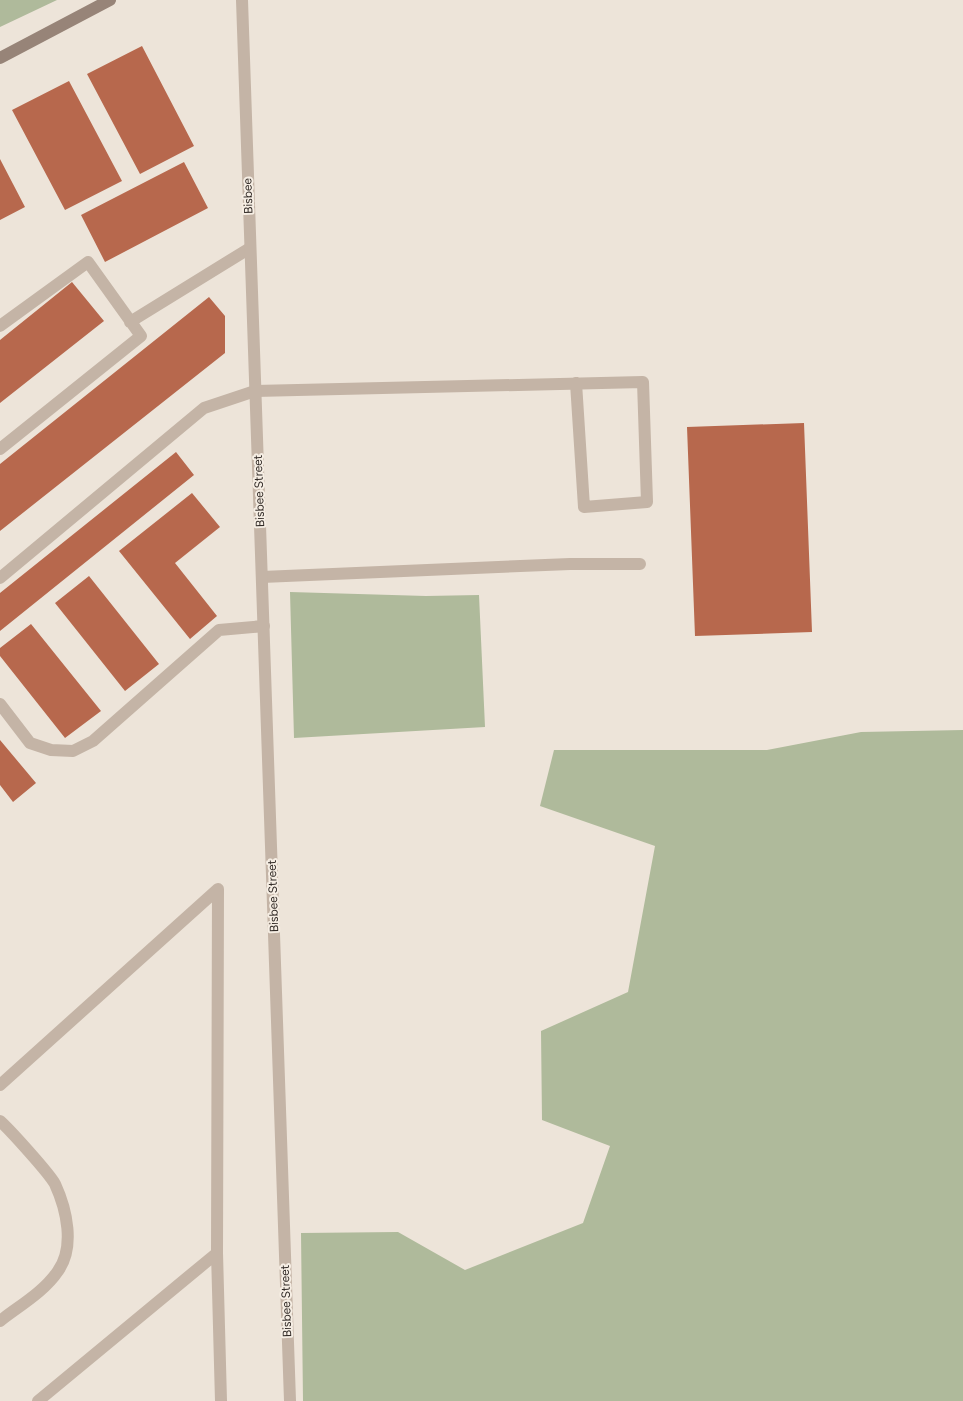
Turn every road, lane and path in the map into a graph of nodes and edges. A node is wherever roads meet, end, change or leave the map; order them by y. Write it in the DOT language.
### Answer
graph roads {
  1 [pos="110,0"];
  2 [pos="242,0"];
  3 [pos="0,58"];
  4 [pos="250,248"];
  5 [pos="130,322"];
  6 [pos="0,326"];
  7 [pos="576,384"];
  8 [pos="255,391"];
  9 [pos="0,449"];
  10 [pos="640,564"];
  11 [pos="262,577"];
  12 [pos="0,578"];
  13 [pos="264,626"];
  14 [pos="0,704"];
  15 [pos="0,1085"];
  16 [pos="0,1121"];
  17 [pos="217,1252"];
  18 [pos="0,1321"];
  19 [pos="38,1401"];
  20 [pos="221,1401"];
  21 [pos="290,1401"];
  1 -- 3 [label="main road"];
  2 -- 4 [label="street, Bisbee"];
  4 -- 5 [label="street"];
  4 -- 8 [label="street, Bisbee"];
  5 -- 6 [label="street"];
  5 -- 9 [label="street"];
  7 -- 7 [label="street"];
  7 -- 8 [label="street"];
  8 -- 11 [label="street, Bisbee Street"];
  8 -- 12 [label="street"];
  10 -- 11 [label="street"];
  11 -- 13 [label="street, Bisbee Street"];
  13 -- 14 [label="street"];
  13 -- 21 [label="street, Bisbee Street"];
  15 -- 17 [label="street"];
  16 -- 18 [label="street"];
  17 -- 19 [label="street"];
  17 -- 20 [label="street"];
}
